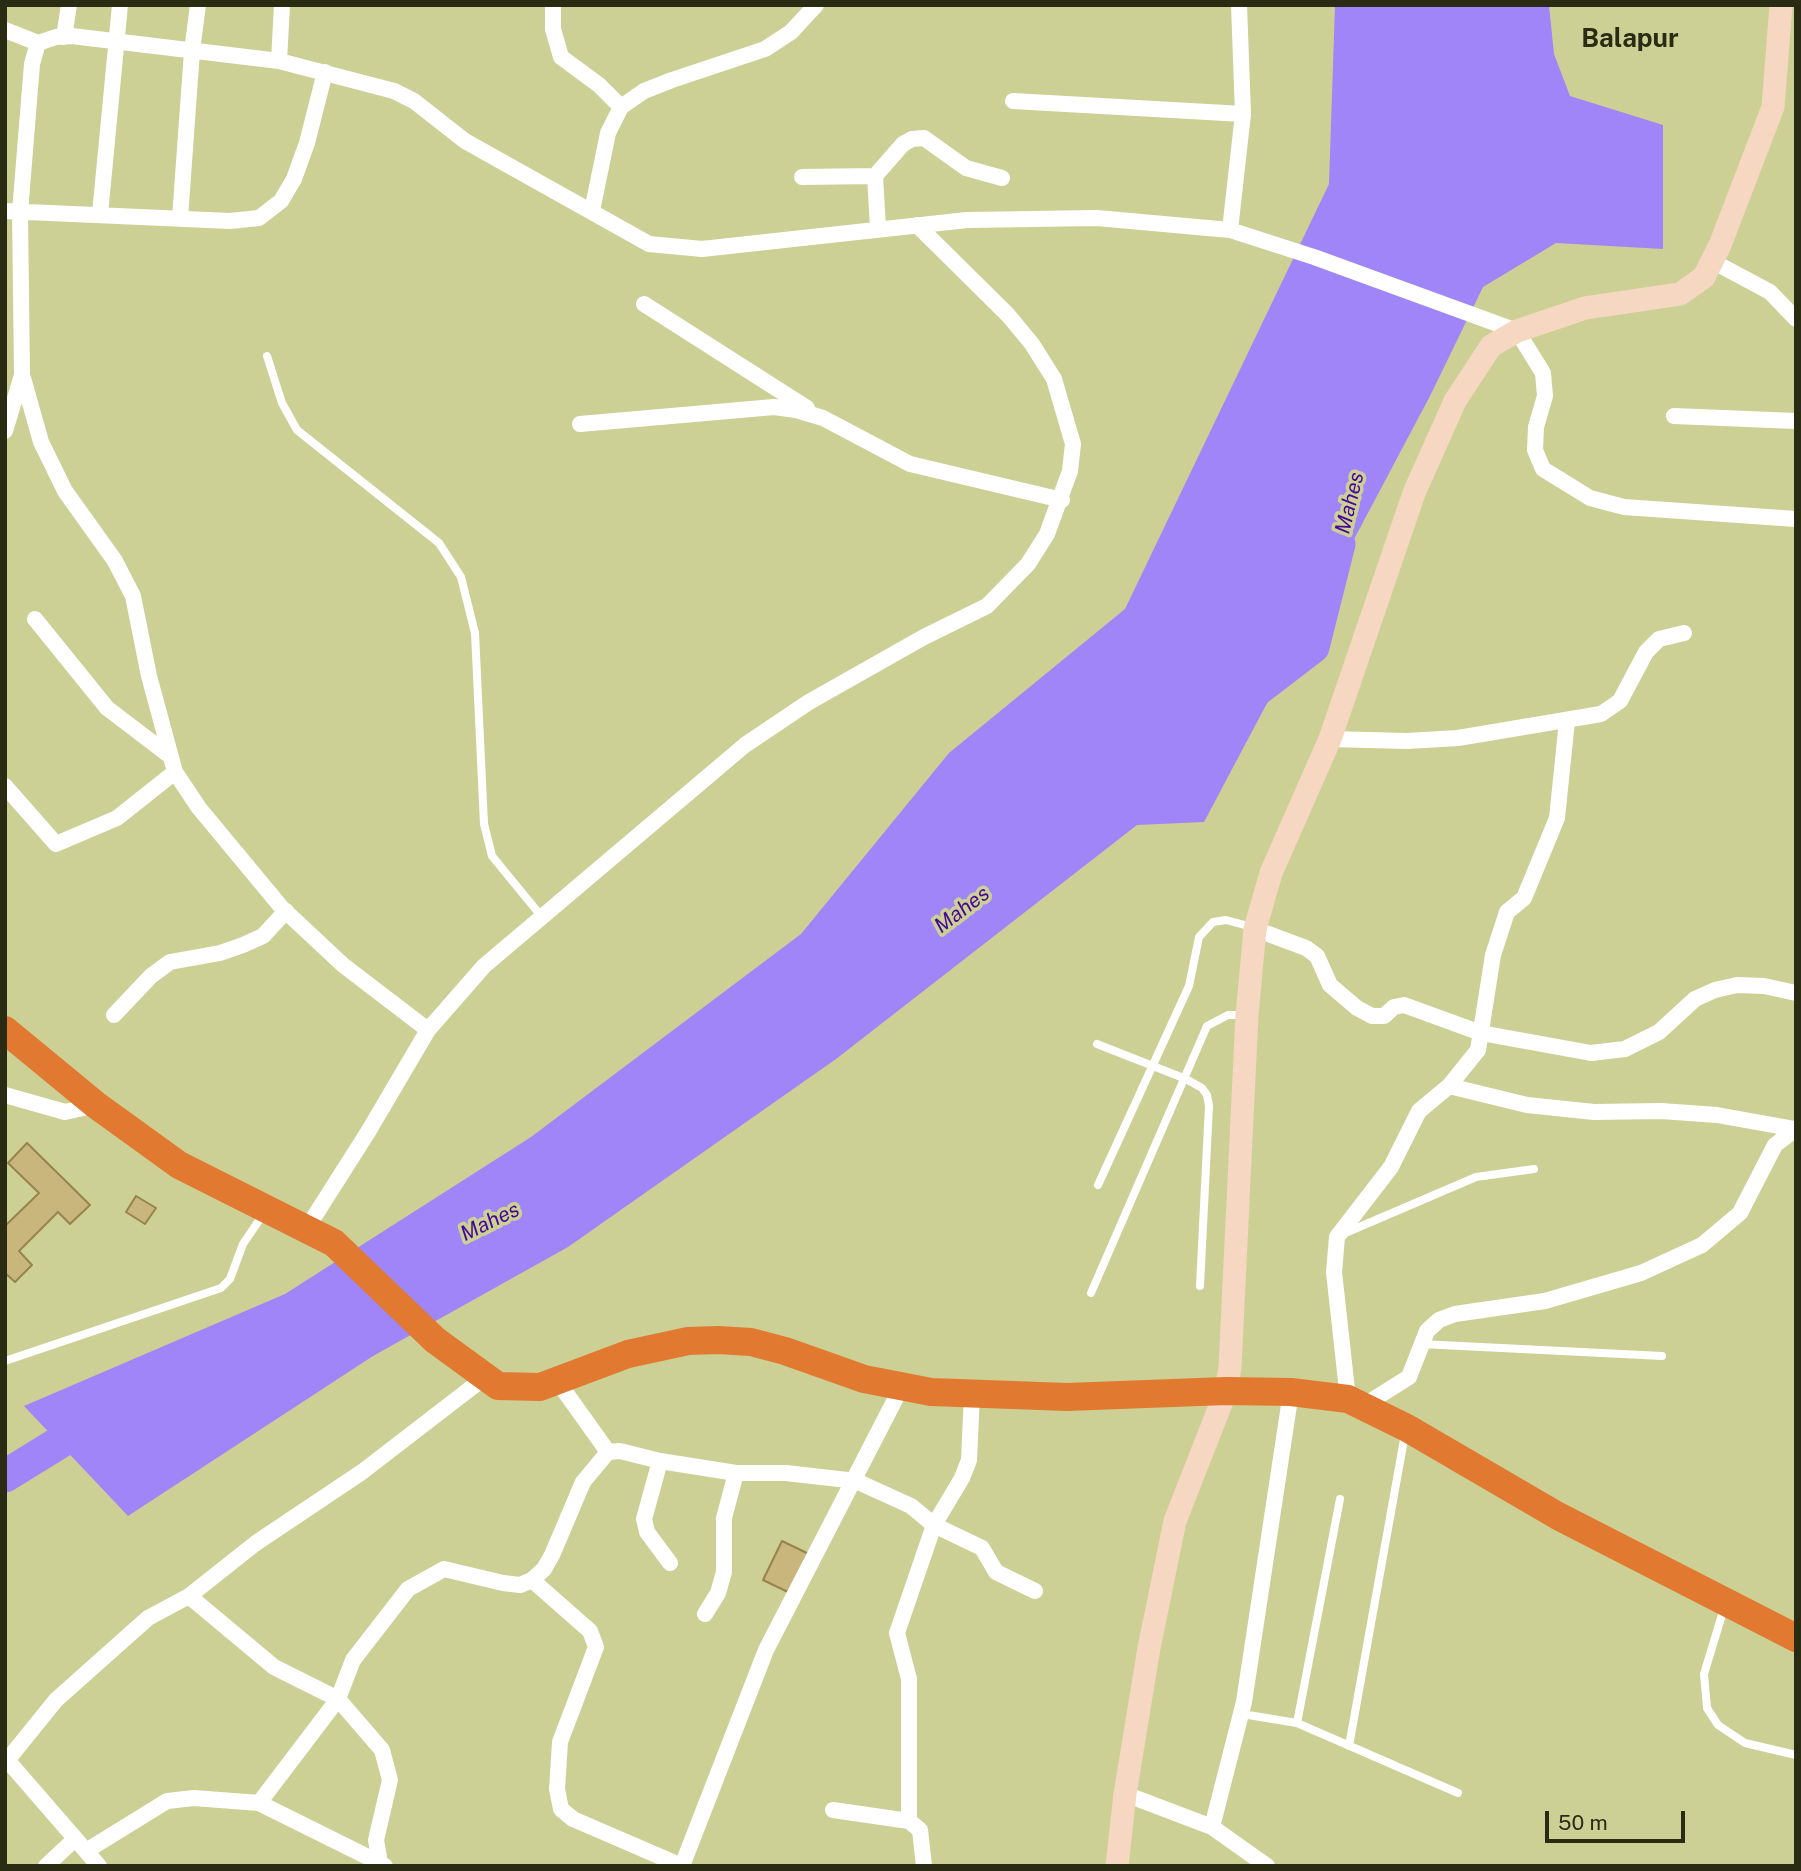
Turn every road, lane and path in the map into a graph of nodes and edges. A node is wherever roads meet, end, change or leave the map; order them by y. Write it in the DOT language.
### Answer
graph roads {
  1 [pos="69,5"];
  2 [pos="120,5"];
  3 [pos="198,5"];
  4 [pos="282,5"];
  5 [pos="553,5"];
  6 [pos="816,5"];
  7 [pos="1239,5"];
  8 [pos="1781,5"];
  9 [pos="5,30"];
  10 [pos="1788,33"];
  11 [pos="64,37"];
  12 [pos="117,41"];
  13 [pos="38,43"];
  14 [pos="192,51"];
  15 [pos="279,61"];
  16 [pos="325,72"];
  17 [pos="1013,101"];
  18 [pos="621,107"];
  19 [pos="1243,114"];
  20 [pos="875,176"];
  21 [pos="802,177"];
  22 [pos="1002,178"];
  23 [pos="592,211"];
  24 [pos="13,212"];
  25 [pos="100,214"];
  26 [pos="180,218"];
  27 [pos="917,225"];
  28 [pos="878,228"];
  29 [pos="1230,230"];
  30 [pos="1712,261"];
  31 [pos="644,304"];
  32 [pos="1796,319"];
  33 [pos="1517,331"];
  34 [pos="268,356"];
  35 [pos="22,375"];
  36 [pos="10,404"];
  37 [pos="1674,416"];
  38 [pos="823,418"];
  39 [pos="1796,421"];
  40 [pos="580,424"];
  41 [pos="5,431"];
  42 [pos="1062,500"];
  43 [pos="1796,519"];
  44 [pos="35,620"];
  45 [pos="1684,633"];
  46 [pos="1567,721"];
  47 [pos="1330,739"];
  48 [pos="170,756"];
  49 [pos="175,772"];
  50 [pos="5,786"];
  51 [pos="286,911"];
  52 [pos="542,917"];
  53 [pos="1255,929"];
  54 [pos="1796,993"];
  55 [pos="114,1015"];
  56 [pos="1247,1015"];
  57 [pos="5,1030"];
  58 [pos="428,1030"];
  59 [pos="1481,1033"];
  60 [pos="1097,1044"];
  61 [pos="1152,1065"];
  62 [pos="1185,1079"];
  63 [pos="1449,1086"];
  64 [pos="5,1095"];
  65 [pos="96,1105"];
  66 [pos="1795,1129"];
  67 [pos="1534,1169"];
  68 [pos="1098,1185"];
  69 [pos="267,1209"];
  70 [pos="307,1228"];
  71 [pos="1337,1237"];
  72 [pos="1200,1286"];
  73 [pos="1091,1293"];
  74 [pos="1421,1344"];
  75 [pos="1662,1356"];
  76 [pos="5,1361"];
  77 [pos="484,1378"];
  78 [pos="558,1382"];
  79 [pos="901,1388"];
  80 [pos="1226,1391"];
  81 [pos="1291,1392"];
  82 [pos="972,1394"];
  83 [pos="1355,1403"];
  84 [pos="1406,1428"];
  85 [pos="607,1452"];
  86 [pos="660,1461"];
  87 [pos="736,1473"];
  88 [pos="856,1480"];
  89 [pos="1340,1499"];
  90 [pos="934,1525"];
  91 [pos="670,1563"];
  92 [pos="533,1580"];
  93 [pos="1035,1591"];
  94 [pos="189,1596"];
  95 [pos="1726,1603"];
  96 [pos="705,1614"];
  97 [pos="1796,1638"];
  98 [pos="338,1699"];
  99 [pos="1242,1714"];
  100 [pos="1297,1723"];
  101 [pos="1349,1746"];
  102 [pos="1796,1755"];
  103 [pos="7,1762"];
  104 [pos="1458,1793"];
  105 [pos="1125,1794"];
  106 [pos="259,1803"];
  107 [pos="833,1810"];
  108 [pos="909,1821"];
  109 [pos="1213,1827"];
  110 [pos="81,1845"];
  111 [pos="383,1864"];
  112 [pos="46,1866"];
  113 [pos="99,1866"];
  114 [pos="682,1866"];
  115 [pos="924,1866"];
  116 [pos="1117,1866"];
  117 [pos="1267,1866"];
  1 -- 11 [label="street"];
  2 -- 12 [label="street"];
  3 -- 14 [label="street"];
  4 -- 15 [label="street"];
  5 -- 18 [label="street"];
  6 -- 18 [label="street"];
  7 -- 19 [label="street"];
  8 -- 10 [label="street"];
  9 -- 13 [label="street"];
  10 -- 30 [label="street"];
  11 -- 12 [label="street"];
  11 -- 13 [label="street"];
  12 -- 14 [label="street"];
  12 -- 25 [label="street"];
  13 -- 24 [label="street"];
  14 -- 15 [label="street"];
  14 -- 26 [label="street"];
  15 -- 16 [label="street"];
  16 -- 23 [label="street"];
  16 -- 26 [label="street"];
  17 -- 19 [label="street"];
  18 -- 23 [label="street"];
  19 -- 29 [label="street"];
  20 -- 21 [label="street"];
  20 -- 22 [label="street"];
  20 -- 28 [label="street"];
  23 -- 28 [label="street"];
  24 -- 25 [label="street"];
  24 -- 35 [label="street"];
  25 -- 26 [label="street"];
  27 -- 28 [label="street"];
  27 -- 29 [label="street"];
  27 -- 42 [label="street"];
  29 -- 33 [label="street"];
  30 -- 32 [label="street"];
  30 -- 33 [label="street"];
  31 -- 38 [label="street"];
  33 -- 43 [label="street"];
  33 -- 47 [label="street"];
  34 -- 52 [label="lane"];
  35 -- 36 [label="street"];
  35 -- 48 [label="street"];
  36 -- 41 [label="street"];
  37 -- 39 [label="street"];
  38 -- 40 [label="street"];
  38 -- 42 [label="street"];
  42 -- 52 [label="street"];
  44 -- 48 [label="street"];
  45 -- 46 [label="street"];
  46 -- 47 [label="street"];
  46 -- 59 [label="street"];
  47 -- 53 [label="street"];
  48 -- 49 [label="street"];
  49 -- 50 [label="street"];
  49 -- 51 [label="street"];
  51 -- 55 [label="street"];
  51 -- 58 [label="street"];
  52 -- 58 [label="street"];
  53 -- 56 [label="street"];
  53 -- 59 [label="street"];
  53 -- 61 [label="lane"];
  54 -- 59 [label="street"];
  56 -- 62 [label="lane"];
  56 -- 80 [label="street"];
  57 -- 65 [label="highway"];
  58 -- 70 [label="street"];
  59 -- 63 [label="street"];
  60 -- 61 [label="lane"];
  61 -- 62 [label="lane"];
  61 -- 68 [label="lane"];
  62 -- 72 [label="lane"];
  62 -- 73 [label="lane"];
  63 -- 66 [label="street"];
  63 -- 71 [label="street"];
  64 -- 65 [label="street"];
  65 -- 69 [label="highway"];
  66 -- 74 [label="street"];
  67 -- 71 [label="lane"];
  69 -- 70 [label="highway"];
  69 -- 76 [label="lane"];
  70 -- 77 [label="highway"];
  71 -- 83 [label="street"];
  74 -- 75 [label="lane"];
  74 -- 83 [label="street"];
  77 -- 78 [label="highway"];
  77 -- 94 [label="street"];
  78 -- 79 [label="highway"];
  78 -- 85 [label="street"];
  79 -- 82 [label="highway"];
  79 -- 88 [label="street"];
  80 -- 81 [label="highway"];
  80 -- 82 [label="highway"];
  80 -- 105 [label="street"];
  81 -- 83 [label="highway"];
  81 -- 99 [label="street"];
  82 -- 90 [label="street"];
  83 -- 84 [label="highway"];
  84 -- 95 [label="highway"];
  84 -- 101 [label="lane"];
  85 -- 86 [label="street"];
  85 -- 92 [label="street"];
  86 -- 87 [label="street"];
  86 -- 91 [label="street"];
  87 -- 88 [label="street"];
  87 -- 96 [label="street"];
  88 -- 90 [label="street"];
  88 -- 114 [label="street"];
  89 -- 100 [label="lane"];
  90 -- 93 [label="street"];
  90 -- 108 [label="street"];
  92 -- 98 [label="street"];
  92 -- 114 [label="street"];
  94 -- 98 [label="street"];
  94 -- 103 [label="street"];
  95 -- 97 [label="highway"];
  95 -- 102 [label="lane"];
  98 -- 106 [label="street"];
  98 -- 111 [label="street"];
  99 -- 100 [label="lane"];
  99 -- 109 [label="street"];
  100 -- 101 [label="lane"];
  101 -- 104 [label="lane"];
  103 -- 110 [label="street"];
  105 -- 109 [label="street"];
  105 -- 116 [label="street"];
  106 -- 110 [label="street"];
  106 -- 111 [label="street"];
  107 -- 108 [label="street"];
  108 -- 115 [label="street"];
  109 -- 117 [label="street"];
  110 -- 112 [label="street"];
  110 -- 113 [label="street"];
}
